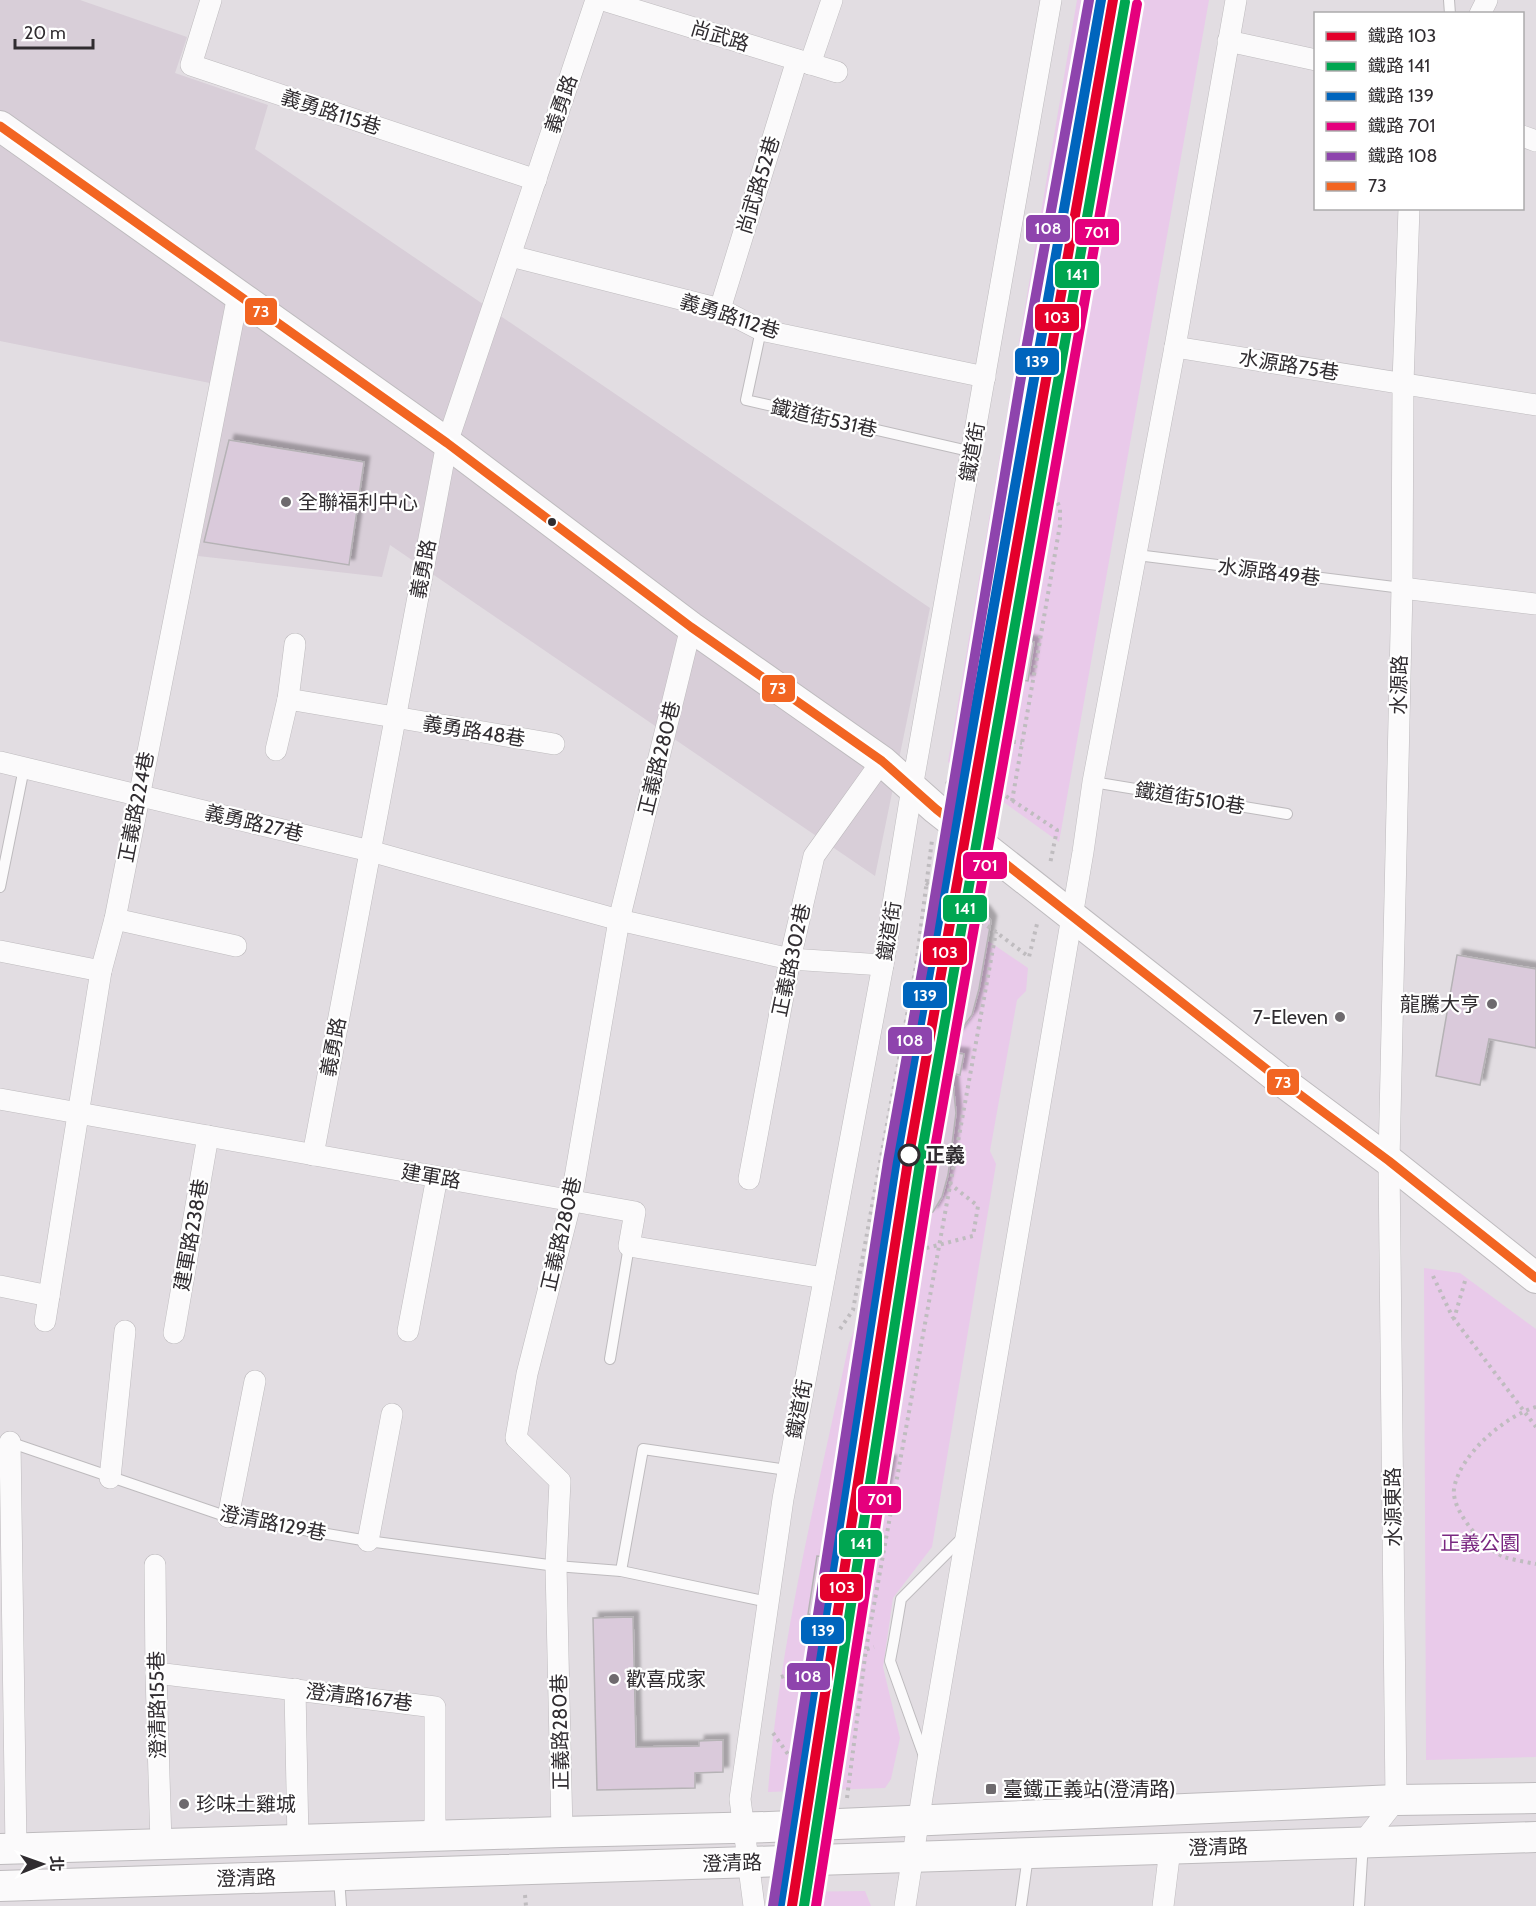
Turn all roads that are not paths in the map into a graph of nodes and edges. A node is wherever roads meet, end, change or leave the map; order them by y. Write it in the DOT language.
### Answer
graph roads {
  1 [pos="211,0"];
  2 [pos="596,0"];
  3 [pos="603,0"];
  4 [pos="832,0"];
  5 [pos="1051,0"];
  6 [pos="1236,0"];
  7 [pos="1228,41"];
  8 [pos="1314,60"];
  9 [pos="803,62"];
  10 [pos="837,72"];
  11 [pos="0,126"];
  12 [pos="536,180"];
  13 [pos="1409,210"];
  14 [pos="511,256"];
  15 [pos="237,295"];
  16 [pos="720,309"];
  17 [pos="761,330"];
  18 [pos="1175,347"];
  19 [pos="985,377"];
  20 [pos="1403,383"];
  21 [pos="1536,405"];
  22 [pos="447,443"];
  23 [pos="972,452"];
  24 [pos="1137,555"];
  25 [pos="1402,588"];
  26 [pos="1536,604"];
  27 [pos="691,627"];
  28 [pos="295,644"];
  29 [pos="288,699"];
  30 [pos="394,717"];
  31 [pos="554,744"];
  32 [pos="276,750"];
  33 [pos="882,761"];
  34 [pos="0,762"];
  35 [pos="24,768"];
  36 [pos="1093,782"];
  37 [pos="912,788"];
  38 [pos="138,796"];
  39 [pos="1287,814"];
  40 [pos="370,851"];
  41 [pos="0,887"];
  42 [pos="1072,916"];
  43 [pos="115,919"];
  44 [pos="619,920"];
  45 [pos="236,945"];
  46 [pos="0,951"];
  47 [pos="790,959"];
  48 [pos="883,965"];
  49 [pos="101,971"];
  50 [pos="0,1100"];
  51 [pos="79,1113"];
  52 [pos="208,1136"];
  53 [pos="313,1155"];
  54 [pos="1389,1161"];
  55 [pos="437,1177"];
  56 [pos="749,1179"];
  57 [pos="571,1201"];
  58 [pos="629,1245"];
  59 [pos="824,1278"];
  60 [pos="1536,1278"];
  61 [pos="0,1286"];
  62 [pos="49,1296"];
  63 [pos="45,1321"];
  64 [pos="125,1331"];
  65 [pos="408,1331"];
  66 [pos="174,1333"];
  67 [pos="609,1359"];
  68 [pos="255,1381"];
  69 [pos="392,1414"];
  70 [pos="5,1441"];
  71 [pos="787,1470"];
  72 [pos="110,1478"];
  73 [pos="228,1517"];
  74 [pos="968,1532"];
  75 [pos="368,1540"];
  76 [pos="6,1552"];
  77 [pos="155,1565"];
  78 [pos="556,1566"];
  79 [pos="621,1571"];
  80 [pos="768,1602"];
  81 [pos="156,1673"];
  82 [pos="296,1689"];
  83 [pos="927,1766"];
  84 [pos="8,1784"];
  85 [pos="1536,1798"];
  86 [pos="1396,1800"];
  87 [pos="919,1821"];
  88 [pos="744,1828"];
  89 [pos="562,1832"];
  90 [pos="435,1836"];
  91 [pos="1536,1837"];
  92 [pos="298,1840"];
  93 [pos="1363,1842"];
  94 [pos="161,1844"];
  95 [pos="5,1849"];
  96 [pos="1170,1849"];
  97 [pos="1029,1853"];
  98 [pos="914,1857"];
  99 [pos="749,1863"];
  100 [pos="338,1875"];
  101 [pos="0,1886"];
  102 [pos="341,1906"];
  103 [pos="754,1906"];
  104 [pos="906,1906"];
  105 [pos="1021,1906"];
  106 [pos="1163,1906"];
  107 [pos="1359,1906"];
  1 -- 12 [label="street, 義勇路115巷"];
  2 -- 12 [label="street, 義勇路"];
  3 -- 9 [label="street, 尚武路"];
  4 -- 9 [label="street, 尚武路52巷"];
  5 -- 19 [label="street, 鐵道街"];
  6 -- 7 [label="street"];
  7 -- 8 [label="street"];
  7 -- 18 [label="street"];
  9 -- 10 [label="street, 尚武路"];
  9 -- 16 [label="street, 尚武路52巷"];
  11 -- 15 [label="main road"];
  12 -- 14 [label="street, 義勇路"];
  13 -- 20 [label="street, 水源路"];
  14 -- 16 [label="street, 義勇路112巷"];
  14 -- 22 [label="street, 義勇路"];
  15 -- 22 [label="main road"];
  15 -- 38 [label="street, 正義路224巷"];
  16 -- 17 [label="street, 義勇路112巷"];
  17 -- 19 [label="street, 義勇路112巷"];
  17 -- 23 [label="lane, 鐵道街531巷"];
  18 -- 20 [label="street, 水源路75巷"];
  18 -- 24 [label="street"];
  19 -- 23 [label="street, 鐵道街"];
  20 -- 21 [label="street, 水源路75巷"];
  20 -- 25 [label="street, 水源路"];
  22 -- 27 [label="main road"];
  22 -- 30 [label="street, 義勇路"];
  23 -- 37 [label="street, 鐵道街"];
  24 -- 25 [label="lane, 水源路49巷"];
  24 -- 36 [label="street"];
  25 -- 26 [label="street"];
  25 -- 54 [label="street, 水源路"];
  27 -- 33 [label="main road"];
  27 -- 44 [label="street, 正義路280巷"];
  28 -- 29 [label="street"];
  29 -- 30 [label="street, 義勇路48巷"];
  29 -- 32 [label="street"];
  30 -- 31 [label="street, 義勇路48巷"];
  30 -- 40 [label="street, 義勇路"];
  33 -- 37 [label="main road"];
  33 -- 47 [label="street, 正義路302巷"];
  34 -- 35 [label="street, 義勇路27巷"];
  35 -- 38 [label="street, 義勇路27巷"];
  35 -- 41 [label="lane"];
  36 -- 39 [label="lane, 鐵道街510巷"];
  36 -- 42 [label="street"];
  37 -- 42 [label="main road"];
  37 -- 48 [label="street, 鐵道街"];
  38 -- 40 [label="street, 義勇路27巷"];
  38 -- 43 [label="street, 正義路224巷"];
  40 -- 44 [label="street, 義勇路27巷"];
  40 -- 53 [label="street, 義勇路"];
  42 -- 54 [label="main road"];
  42 -- 74 [label="street"];
  43 -- 45 [label="street"];
  43 -- 49 [label="street, 正義路224巷"];
  44 -- 47 [label="street, 義勇路27巷"];
  44 -- 57 [label="street, 正義路280巷"];
  46 -- 49 [label="street"];
  47 -- 48 [label="street, 義勇路27巷"];
  47 -- 56 [label="street, 正義路302巷"];
  48 -- 59 [label="street, 鐵道街"];
  49 -- 51 [label="street, 正義路224巷"];
  50 -- 51 [label="street, 建軍路"];
  51 -- 52 [label="street, 建軍路"];
  51 -- 62 [label="street, 正義路224巷"];
  52 -- 53 [label="street, 建軍路"];
  52 -- 66 [label="street, 建軍路238巷"];
  53 -- 55 [label="street, 建軍路"];
  54 -- 60 [label="main road"];
  54 -- 86 [label="street, 水源東路"];
  55 -- 57 [label="street, 建軍路"];
  55 -- 65 [label="street"];
  57 -- 58 [label="street, 建軍路"];
  57 -- 78 [label="street, 正義路280巷"];
  58 -- 59 [label="street"];
  58 -- 67 [label="lane"];
  59 -- 71 [label="street, 鐵道街"];
  61 -- 62 [label="street"];
  62 -- 63 [label="street, 正義路224巷"];
  64 -- 72 [label="street"];
  68 -- 73 [label="street"];
  69 -- 75 [label="street"];
  70 -- 72 [label="lane, 澄清路129巷"];
  70 -- 76 [label="street"];
  71 -- 79 [label="lane"];
  71 -- 80 [label="street, 鐵道街"];
  72 -- 73 [label="lane, 澄清路129巷"];
  73 -- 75 [label="lane, 澄清路129巷"];
  74 -- 83 [label="street"];
  74 -- 83 [label="lane"];
  75 -- 78 [label="lane, 澄清路129巷"];
  76 -- 84 [label="street"];
  77 -- 81 [label="street, 澄清路155巷"];
  78 -- 79 [label="lane, 澄清路129巷"];
  78 -- 89 [label="street, 正義路280巷"];
  79 -- 80 [label="lane, 澄清路129巷"];
  80 -- 88 [label="street, 鐵道街"];
  81 -- 82 [label="street, 澄清路167巷"];
  81 -- 94 [label="street, 澄清路155巷"];
  82 -- 90 [label="street, 澄清路167巷"];
  82 -- 92 [label="street"];
  83 -- 87 [label="street"];
  84 -- 95 [label="street"];
  85 -- 86 [label="main road, 澄清路"];
  86 -- 87 [label="main road, 澄清路"];
  86 -- 93 [label="street"];
  87 -- 88 [label="main road, 澄清路"];
  87 -- 98 [label="street"];
  88 -- 89 [label="main road, 澄清路"];
  88 -- 95 [label="main road, 澄清路"];
  88 -- 99 [label="street, 鐵道街"];
  89 -- 90 [label="main road, 澄清路"];
  90 -- 92 [label="main road, 澄清路"];
  91 -- 93 [label="main road, 澄清路"];
  92 -- 94 [label="main road, 澄清路"];
  93 -- 96 [label="main road, 澄清路"];
  93 -- 107 [label="lane"];
  94 -- 95 [label="main road, 澄清路"];
  96 -- 97 [label="main road, 澄清路"];
  96 -- 106 [label="street"];
  97 -- 98 [label="main road, 澄清路"];
  97 -- 105 [label="lane"];
  98 -- 99 [label="main road, 澄清路"];
  98 -- 104 [label="street"];
  99 -- 100 [label="main road, 澄清路"];
  99 -- 103 [label="street, 鐵道街"];
  100 -- 101 [label="main road, 澄清路"];
  100 -- 102 [label="lane"];
}
